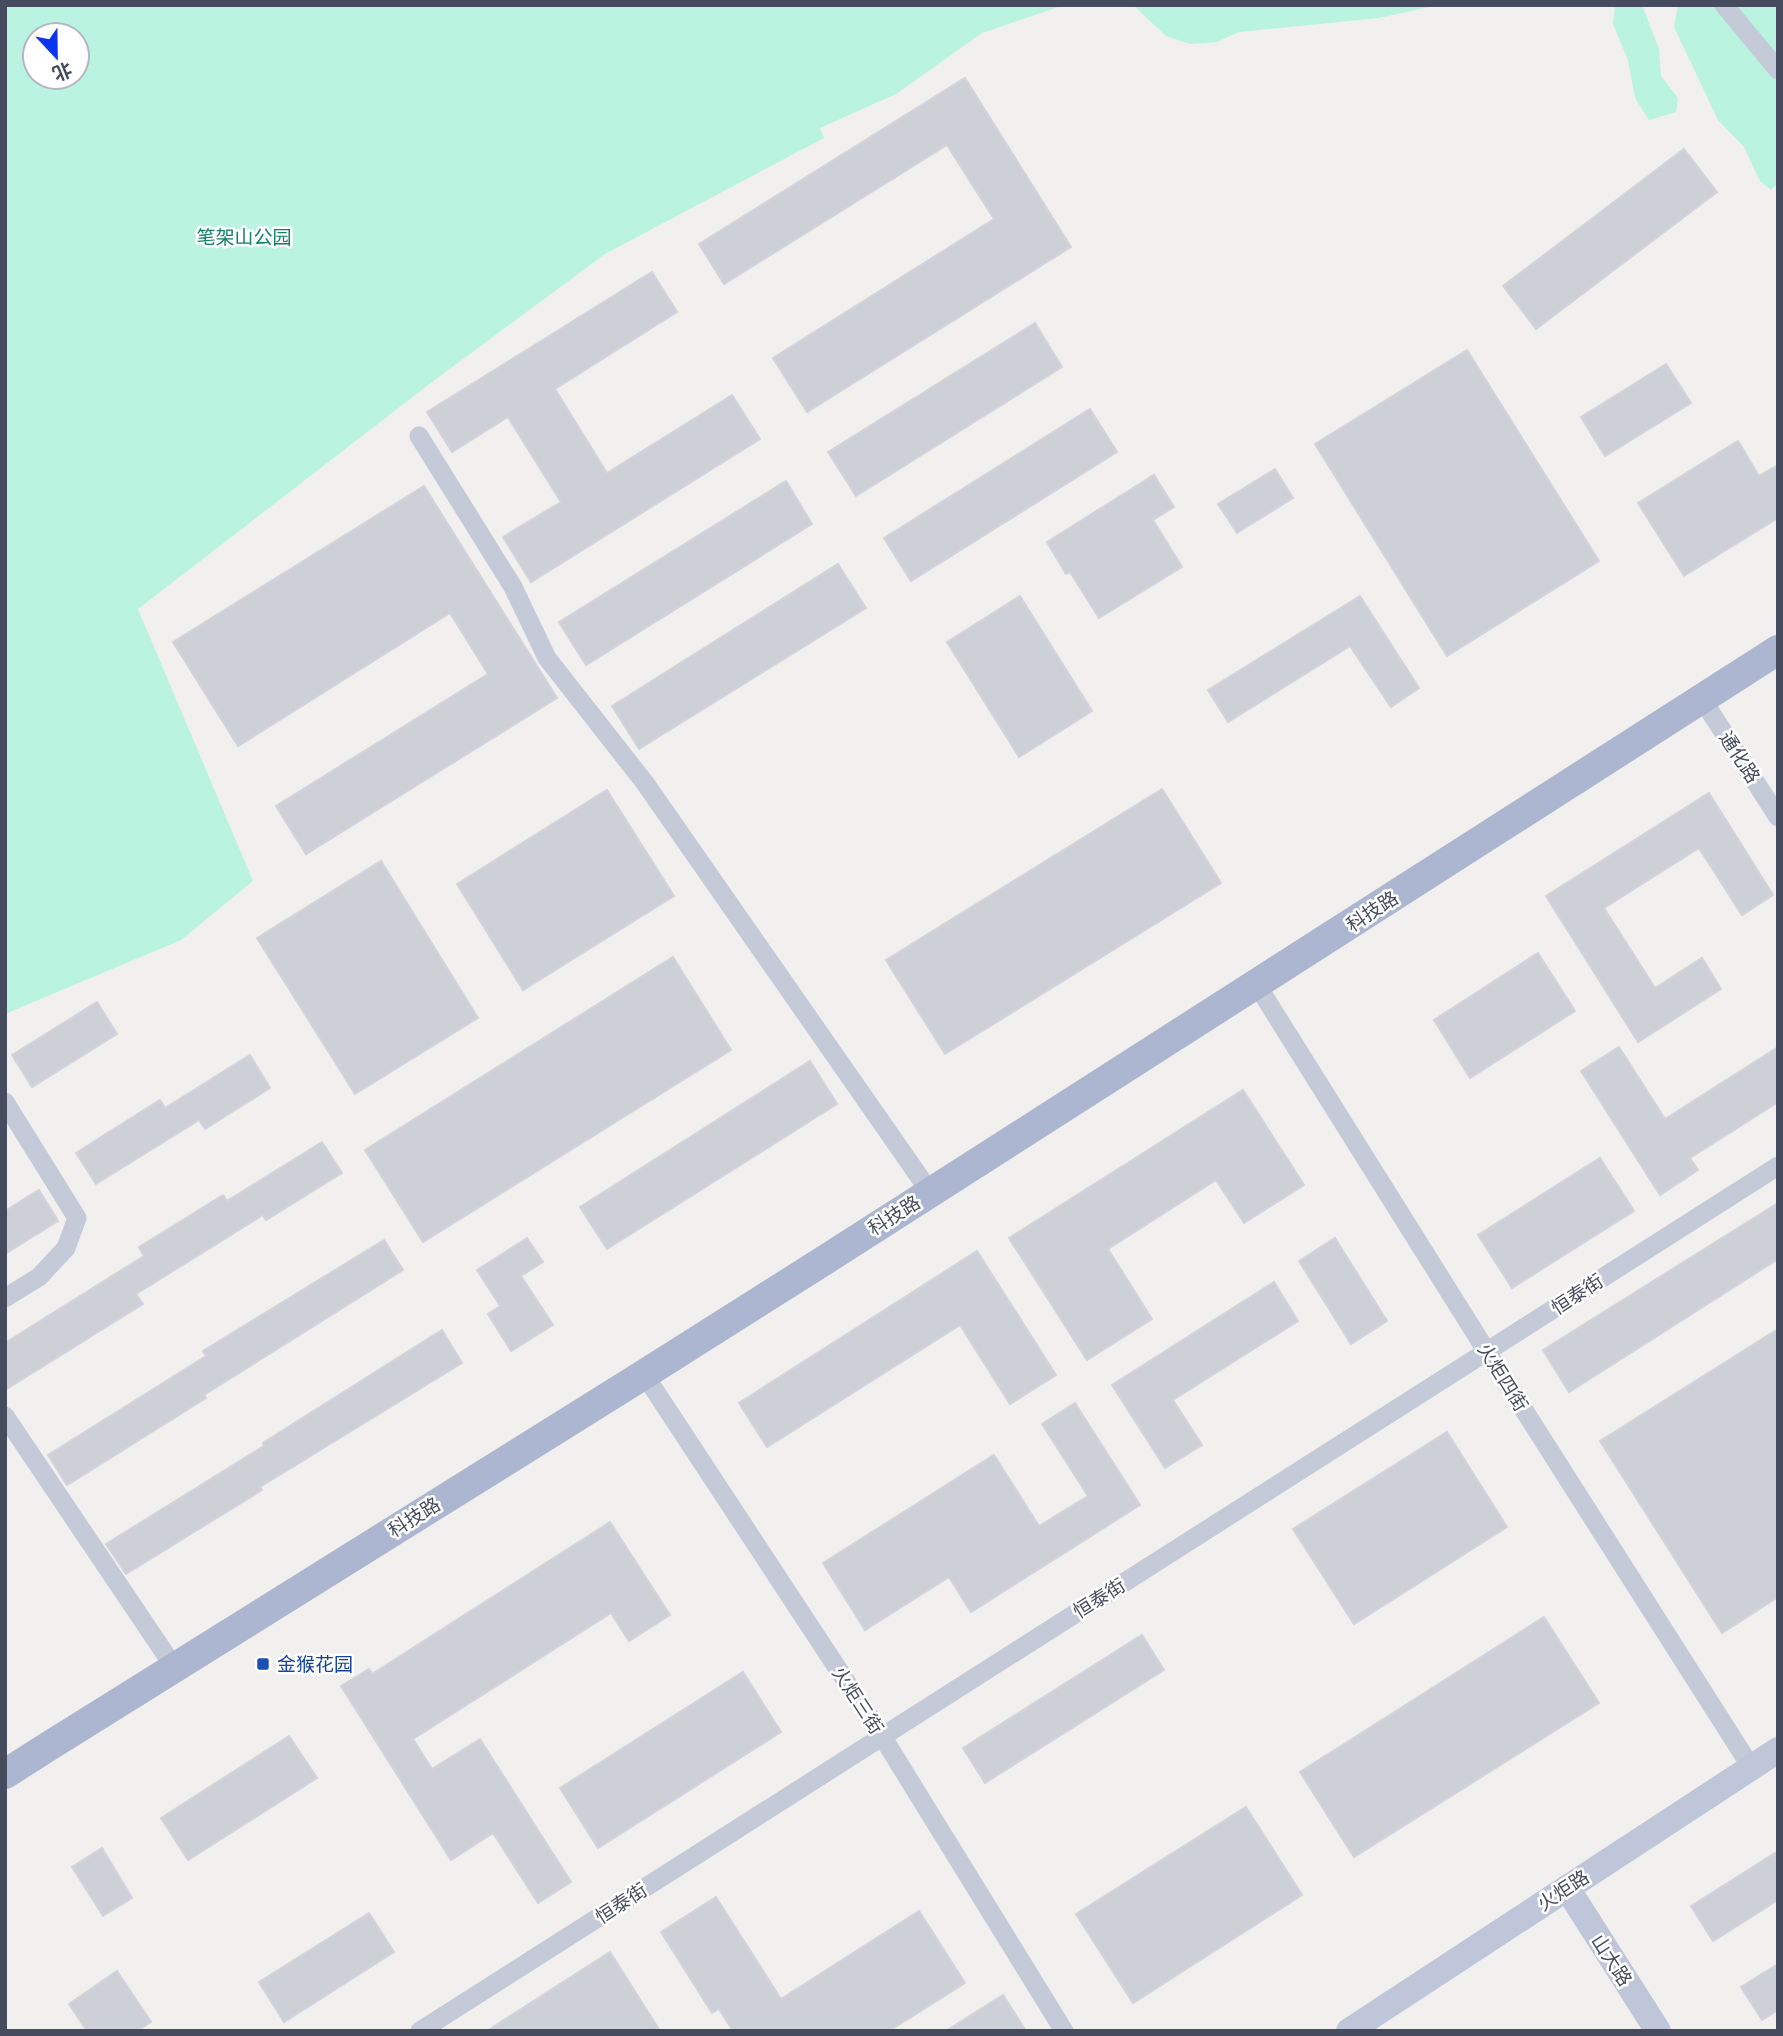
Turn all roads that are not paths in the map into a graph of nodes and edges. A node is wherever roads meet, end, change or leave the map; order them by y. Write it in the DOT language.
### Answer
graph roads {
  1 [pos="1724,5"];
  2 [pos="1778,70"];
  3 [pos="419,436"];
  4 [pos="1778,650"];
  5 [pos="1702,699"];
  6 [pos="1778,817"];
  7 [pos="1257,985"];
  8 [pos="5,1102"];
  9 [pos="1778,1166"];
  10 [pos="929,1192"];
  11 [pos="5,1298"];
  12 [pos="1487,1352"];
  13 [pos="644,1374"];
  14 [pos="5,1416"];
  15 [pos="173,1667"];
  16 [pos="882,1736"];
  17 [pos="1778,1750"];
  18 [pos="1751,1767"];
  19 [pos="5,1774"];
  20 [pos="1567,1888"];
  21 [pos="420,2031"];
  22 [pos="1064,2031"];
  23 [pos="1349,2031"];
  24 [pos="1658,2031"];
  1 -- 2 [label="street"];
  3 -- 10 [label="street"];
  4 -- 5 [label="main road, 科技路"];
  5 -- 6 [label="street, 通化路"];
  5 -- 7 [label="main road, 科技路"];
  7 -- 10 [label="main road, 科技路"];
  7 -- 12 [label="street, 火炬四街"];
  8 -- 11 [label="street"];
  9 -- 12 [label="street, 恒泰街"];
  10 -- 13 [label="main road, 科技路"];
  12 -- 16 [label="street, 恒泰街"];
  12 -- 18 [label="street, 火炬四街"];
  13 -- 15 [label="main road, 科技路"];
  13 -- 16 [label="street, 火炬三街"];
  14 -- 15 [label="street"];
  15 -- 19 [label="main road, 科技路"];
  16 -- 21 [label="street, 恒泰街"];
  16 -- 22 [label="street, 火炬三街"];
  17 -- 18 [label="main road, 火炬路"];
  18 -- 20 [label="main road, 火炬路"];
  20 -- 23 [label="main road, 火炬路"];
  20 -- 24 [label="main road, 山大路"];
}
